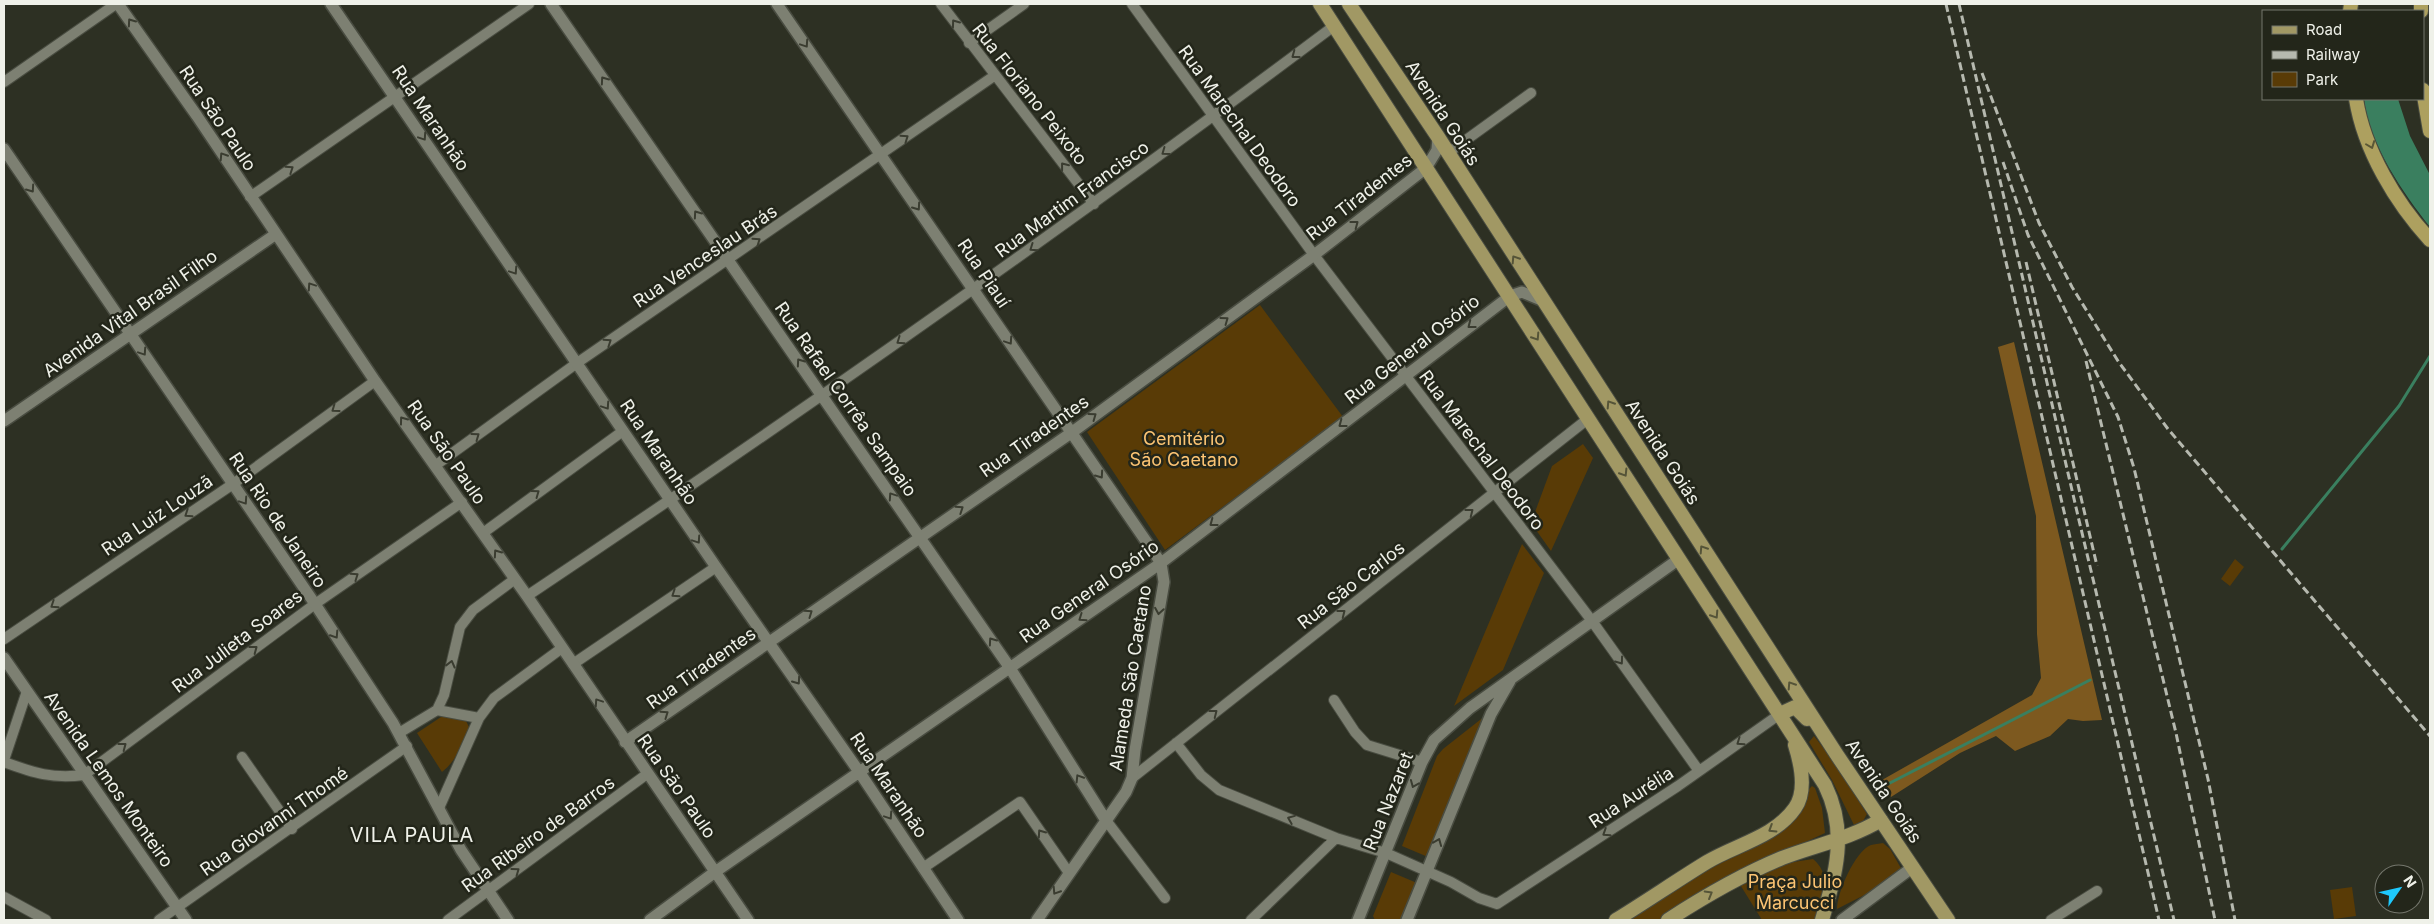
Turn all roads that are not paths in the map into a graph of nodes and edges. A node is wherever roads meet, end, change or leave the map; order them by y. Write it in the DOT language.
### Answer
graph roads {
  1 [pos="117,4"];
  2 [pos="331,4"];
  3 [pos="529,4"];
  4 [pos="551,4"];
  5 [pos="777,4"];
  6 [pos="940,4"];
  7 [pos="1024,4"];
  8 [pos="1132,4"];
  9 [pos="1320,4"];
  10 [pos="1349,4"];
  11 [pos="1334,26"];
  12 [pos="969,43"];
  13 [pos="994,76"];
  14 [pos="4,82"];
  15 [pos="1531,93"];
  16 [pos="2424,96"];
  17 [pos="395,97"];
  18 [pos="2356,100"];
  19 [pos="1214,116"];
  20 [pos="2430,131"];
  21 [pos="1438,137"];
  22 [pos="4,149"];
  23 [pos="1448,153"];
  24 [pos="881,155"];
  25 [pos="1426,168"];
  26 [pos="250,197"];
  27 [pos="1094,204"];
  28 [pos="276,234"];
  29 [pos="2430,240"];
  30 [pos="1314,255"];
  31 [pos="729,260"];
  32 [pos="974,290"];
  33 [pos="1510,296"];
  34 [pos="1541,300"];
  35 [pos="130,333"];
  36 [pos="577,363"];
  37 [pos="1405,376"];
  38 [pos="374,380"];
  39 [pos="823,395"];
  40 [pos="1589,418"];
  41 [pos="4,421"];
  42 [pos="623,430"];
  43 [pos="1071,433"];
  44 [pos="436,465"];
  45 [pos="233,484"];
  46 [pos="1494,494"];
  47 [pos="671,500"];
  48 [pos="462,502"];
  49 [pos="483,532"];
  50 [pos="919,536"];
  51 [pos="1679,559"];
  52 [pos="1161,563"];
  53 [pos="716,567"];
  54 [pos="515,579"];
  55 [pos="527,596"];
  56 [pos="314,604"];
  57 [pos="1592,621"];
  58 [pos="4,639"];
  59 [pos="770,641"];
  60 [pos="562,648"];
  61 [pos="4,658"];
  62 [pos="573,664"];
  63 [pos="1010,668"];
  64 [pos="1513,676"];
  65 [pos="27,691"];
  66 [pos="1334,700"];
  67 [pos="1470,708"];
  68 [pos="437,710"];
  69 [pos="1491,714"];
  70 [pos="1780,714"];
  71 [pos="479,718"];
  72 [pos="1791,730"];
  73 [pos="399,733"];
  74 [pos="625,742"];
  75 [pos="1176,744"];
  76 [pos="407,746"];
  77 [pos="1837,755"];
  78 [pos="242,757"];
  79 [pos="4,761"];
  80 [pos="1422,762"];
  81 [pos="1699,771"];
  82 [pos="860,773"];
  83 [pos="647,774"];
  84 [pos="84,775"];
  85 [pos="1132,778"];
  86 [pos="440,808"];
  87 [pos="1105,819"];
  88 [pos="1881,820"];
  89 [pos="292,828"];
  90 [pos="1336,838"];
  91 [pos="1839,841"];
  92 [pos="1386,853"];
  93 [pos="1913,867"];
  94 [pos="923,868"];
  95 [pos="1426,870"];
  96 [pos="715,872"];
  97 [pos="1068,872"];
  98 [pos="2097,891"];
  99 [pos="488,892"];
  100 [pos="4,897"];
  101 [pos="1165,898"];
  102 [pos="178,908"];
  103 [pos="46,920"];
  104 [pos="159,920"];
  105 [pos="186,920"];
  106 [pos="448,920"];
  107 [pos="508,920"];
  108 [pos="650,920"];
  109 [pos="748,920"];
  110 [pos="958,920"];
  111 [pos="1038,920"];
  112 [pos="1251,920"];
  113 [pos="1358,920"];
  114 [pos="1407,920"];
  115 [pos="1616,920"];
  116 [pos="1668,920"];
  117 [pos="1822,920"];
  118 [pos="1842,920"];
  119 [pos="1948,920"];
  120 [pos="2051,920"];
  1 -- 14 [label="street"];
  26 -- 1 [label="street, Rua São Paulo, one-way"];
  2 -- 17 [label="street, Rua Maranhão"];
  3 -- 17 [label="street"];
  31 -- 4 [label="street, Rua Rafael Corrêa Sampaio, one-way"];
  5 -- 24 [label="street, Rua Piauí, one-way"];
  12 -- 6 [label="street, Rua Floriano Peixoto, one-way"];
  7 -- 12 [label="street"];
  8 -- 19 [label="street, Rua Marechal Deodoro"];
  9 -- 11 [label="main road"];
  10 -- 21 [label="main road, Avenida Goiás"];
  11 -- 19 [label="street, Rua Martim Francisco, one-way"];
  11 -- 25 [label="main road"];
  12 -- 13 [label="street, Rua Floriano Peixoto"];
  24 -- 13 [label="street, Rua Venceslau Brás, one-way"];
  27 -- 13 [label="street, Rua Floriano Peixoto, one-way"];
  15 -- 23 [label="street"];
  16 -- 20 [label="highway"];
  26 -- 17 [label="street, one-way"];
  17 -- 36 [label="street, Rua Maranhão, one-way"];
  18 -- 29 [label="highway, one-way"];
  19 -- 27 [label="street, Rua Martim Francisco, one-way"];
  19 -- 30 [label="street, Rua Marechal Deodoro"];
  21 -- 23 [label="main road, Avenida Goiás"];
  21 -- 25 [label="street, Rua Tiradentes"];
  22 -- 35 [label="street, Rua Rio de Janeiro, one-way"];
  34 -- 23 [label="main road, Avenida Goiás, one-way"];
  31 -- 24 [label="street, Rua Venceslau Brás, one-way"];
  24 -- 32 [label="street, Rua Piauí, one-way"];
  30 -- 25 [label="street, Rua Tiradentes, one-way"];
  25 -- 33 [label="main road"];
  26 -- 28 [label="street, Rua São Paulo"];
  27 -- 32 [label="street, Rua Martim Francisco, one-way"];
  28 -- 35 [label="street, Avenida Vital Brasil Filho"];
  38 -- 28 [label="street, Rua São Paulo, one-way"];
  30 -- 37 [label="street, Rua Marechal Deodoro"];
  43 -- 30 [label="street, Rua Tiradentes, one-way"];
  36 -- 31 [label="street, Rua Venceslau Brás, one-way"];
  39 -- 31 [label="street, Rua Rafael Corrêa Sampaio, one-way"];
  32 -- 39 [label="street, Rua Martim Francisco, one-way"];
  32 -- 43 [label="street, Rua Piauí, one-way"];
  33 -- 34 [label="street"];
  33 -- 37 [label="street, Rua General Osório, one-way"];
  33 -- 40 [label="main road, one-way"];
  77 -- 34 [label="main road, Avenida Goiás, one-way"];
  35 -- 41 [label="street, Avenida Vital Brasil Filho"];
  35 -- 45 [label="street, Rua Rio de Janeiro, one-way"];
  36 -- 42 [label="street, Rua Maranhão, one-way"];
  44 -- 36 [label="street, Rua Venceslau Brás, one-way"];
  37 -- 46 [label="street, Rua Marechal Deodoro"];
  37 -- 52 [label="street, Rua General Osório, one-way"];
  44 -- 38 [label="street, Rua São Paulo, one-way"];
  38 -- 45 [label="street, Rua Luiz Louzã, one-way"];
  39 -- 47 [label="street, Rua Martim Francisco"];
  50 -- 39 [label="street, Rua Rafael Corrêa Sampaio, one-way"];
  40 -- 46 [label="street, Rua São Carlos"];
  40 -- 51 [label="main road, one-way"];
  42 -- 47 [label="street, Rua Maranhão"];
  49 -- 42 [label="street, one-way"];
  50 -- 43 [label="street, Rua Tiradentes, one-way"];
  43 -- 52 [label="street, Rua Piauí, one-way"];
  44 -- 48 [label="street, Rua São Paulo"];
  45 -- 56 [label="street, Rua Rio de Janeiro, one-way"];
  45 -- 58 [label="street, Rua Luiz Louzã, one-way"];
  46 -- 57 [label="street, Rua Marechal Deodoro"];
  75 -- 46 [label="street, Rua São Carlos, one-way"];
  47 -- 53 [label="street, Rua Maranhão, one-way"];
  47 -- 55 [label="street, Rua Martim Francisco"];
  48 -- 49 [label="street, Rua São Paulo"];
  56 -- 48 [label="street, Rua Julieta Soares, one-way"];
  54 -- 49 [label="street, Rua São Paulo, one-way"];
  59 -- 50 [label="street, Rua Tiradentes, one-way"];
  63 -- 50 [label="street, Rua Rafael Corrêa Sampaio, one-way"];
  51 -- 57 [label="street, Rua Nazaret"];
  51 -- 70 [label="main road, one-way"];
  52 -- 63 [label="street, Rua General Osório, one-way"];
  52 -- 85 [label="street, Alameda São Caetano, one-way"];
  53 -- 59 [label="street, Rua Maranhão"];
  53 -- 62 [label="street, one-way"];
  54 -- 55 [label="street, Rua São Paulo"];
  68 -- 54 [label="street, one-way"];
  55 -- 60 [label="street, Rua São Paulo"];
  56 -- 73 [label="street, Rua Rio de Janeiro, one-way"];
  84 -- 56 [label="street, Rua Julieta Soares, one-way"];
  57 -- 64 [label="street, Rua Nazaret"];
  57 -- 81 [label="street, Rua Marechal Deodoro, one-way"];
  74 -- 59 [label="street, Rua Tiradentes, one-way"];
  59 -- 82 [label="street, Rua Maranhão, one-way"];
  60 -- 62 [label="street, Rua São Paulo"];
  60 -- 71 [label="street"];
  61 -- 65 [label="street, Avenida Lemos Monteiro"];
  74 -- 62 [label="street, Rua São Paulo, one-way"];
  63 -- 82 [label="street, Rua General Osório"];
  87 -- 63 [label="street, Rua Rafael Corrêa Sampaio, one-way"];
  64 -- 67 [label="street, Rua Nazaret"];
  64 -- 69 [label="street"];
  65 -- 79 [label="street"];
  65 -- 84 [label="street, Avenida Lemos Monteiro"];
  66 -- 80 [label="street"];
  67 -- 69 [label="street"];
  67 -- 80 [label="street, Rua Nazaret"];
  68 -- 71 [label="street"];
  68 -- 73 [label="street"];
  95 -- 69 [label="street, one-way"];
  70 -- 72 [label="main road"];
  70 -- 77 [label="main road"];
  70 -- 81 [label="street, Rua Aurélia, one-way"];
  71 -- 86 [label="street"];
  72 -- 91 [label="main road"];
  72 -- 115 [label="main road, one-way"];
  73 -- 76 [label="street, Rua Rio de Janeiro"];
  74 -- 83 [label="street, Rua São Paulo"];
  75 -- 85 [label="street, Rua São Carlos"];
  90 -- 75 [label="street, one-way"];
  76 -- 86 [label="street, Rua Rio de Janeiro"];
  76 -- 89 [label="street, Rua Giovanni Thomé"];
  77 -- 88 [label="main road, Avenida Goiás"];
  78 -- 89 [label="street"];
  79 -- 84 [label="street"];
  80 -- 92 [label="street, Rua Nazaret, one-way"];
  81 -- 95 [label="street, Rua Aurélia, one-way"];
  82 -- 94 [label="street, Rua Maranhão, one-way"];
  82 -- 96 [label="street, Rua General Osório"];
  83 -- 96 [label="street, Rua São Paulo"];
  99 -- 83 [label="street, Rua Ribeiro de Barros, one-way"];
  84 -- 102 [label="street, Avenida Lemos Monteiro"];
  85 -- 87 [label="street, Alameda São Caetano"];
  86 -- 99 [label="street, Rua Rio de Janeiro"];
  87 -- 97 [label="street, Alameda São Caetano"];
  87 -- 101 [label="street"];
  88 -- 91 [label="main road"];
  88 -- 93 [label="main road, Avenida Goiás"];
  89 -- 102 [label="street, Rua Giovanni Thomé"];
  90 -- 92 [label="street"];
  90 -- 112 [label="street"];
  116 -- 91 [label="main road, one-way"];
  91 -- 117 [label="main road"];
  92 -- 95 [label="street"];
  92 -- 113 [label="street, Rua Nazaret"];
  93 -- 118 [label="street"];
  93 -- 119 [label="main road, Avenida Goiás"];
  97 -- 94 [label="street, one-way"];
  94 -- 110 [label="street, Rua Maranhão"];
  95 -- 114 [label="street"];
  96 -- 108 [label="street, Rua General Osório"];
  96 -- 109 [label="street, Rua São Paulo"];
  97 -- 111 [label="street, Alameda São Caetano, one-way"];
  98 -- 120 [label="street"];
  99 -- 106 [label="street, Rua Ribeiro de Barros"];
  99 -- 107 [label="street, Rua Rio de Janeiro"];
  100 -- 103 [label="street"];
  102 -- 104 [label="street, Rua Giovanni Thomé"];
  102 -- 105 [label="street, Avenida Lemos Monteiro"];
}
